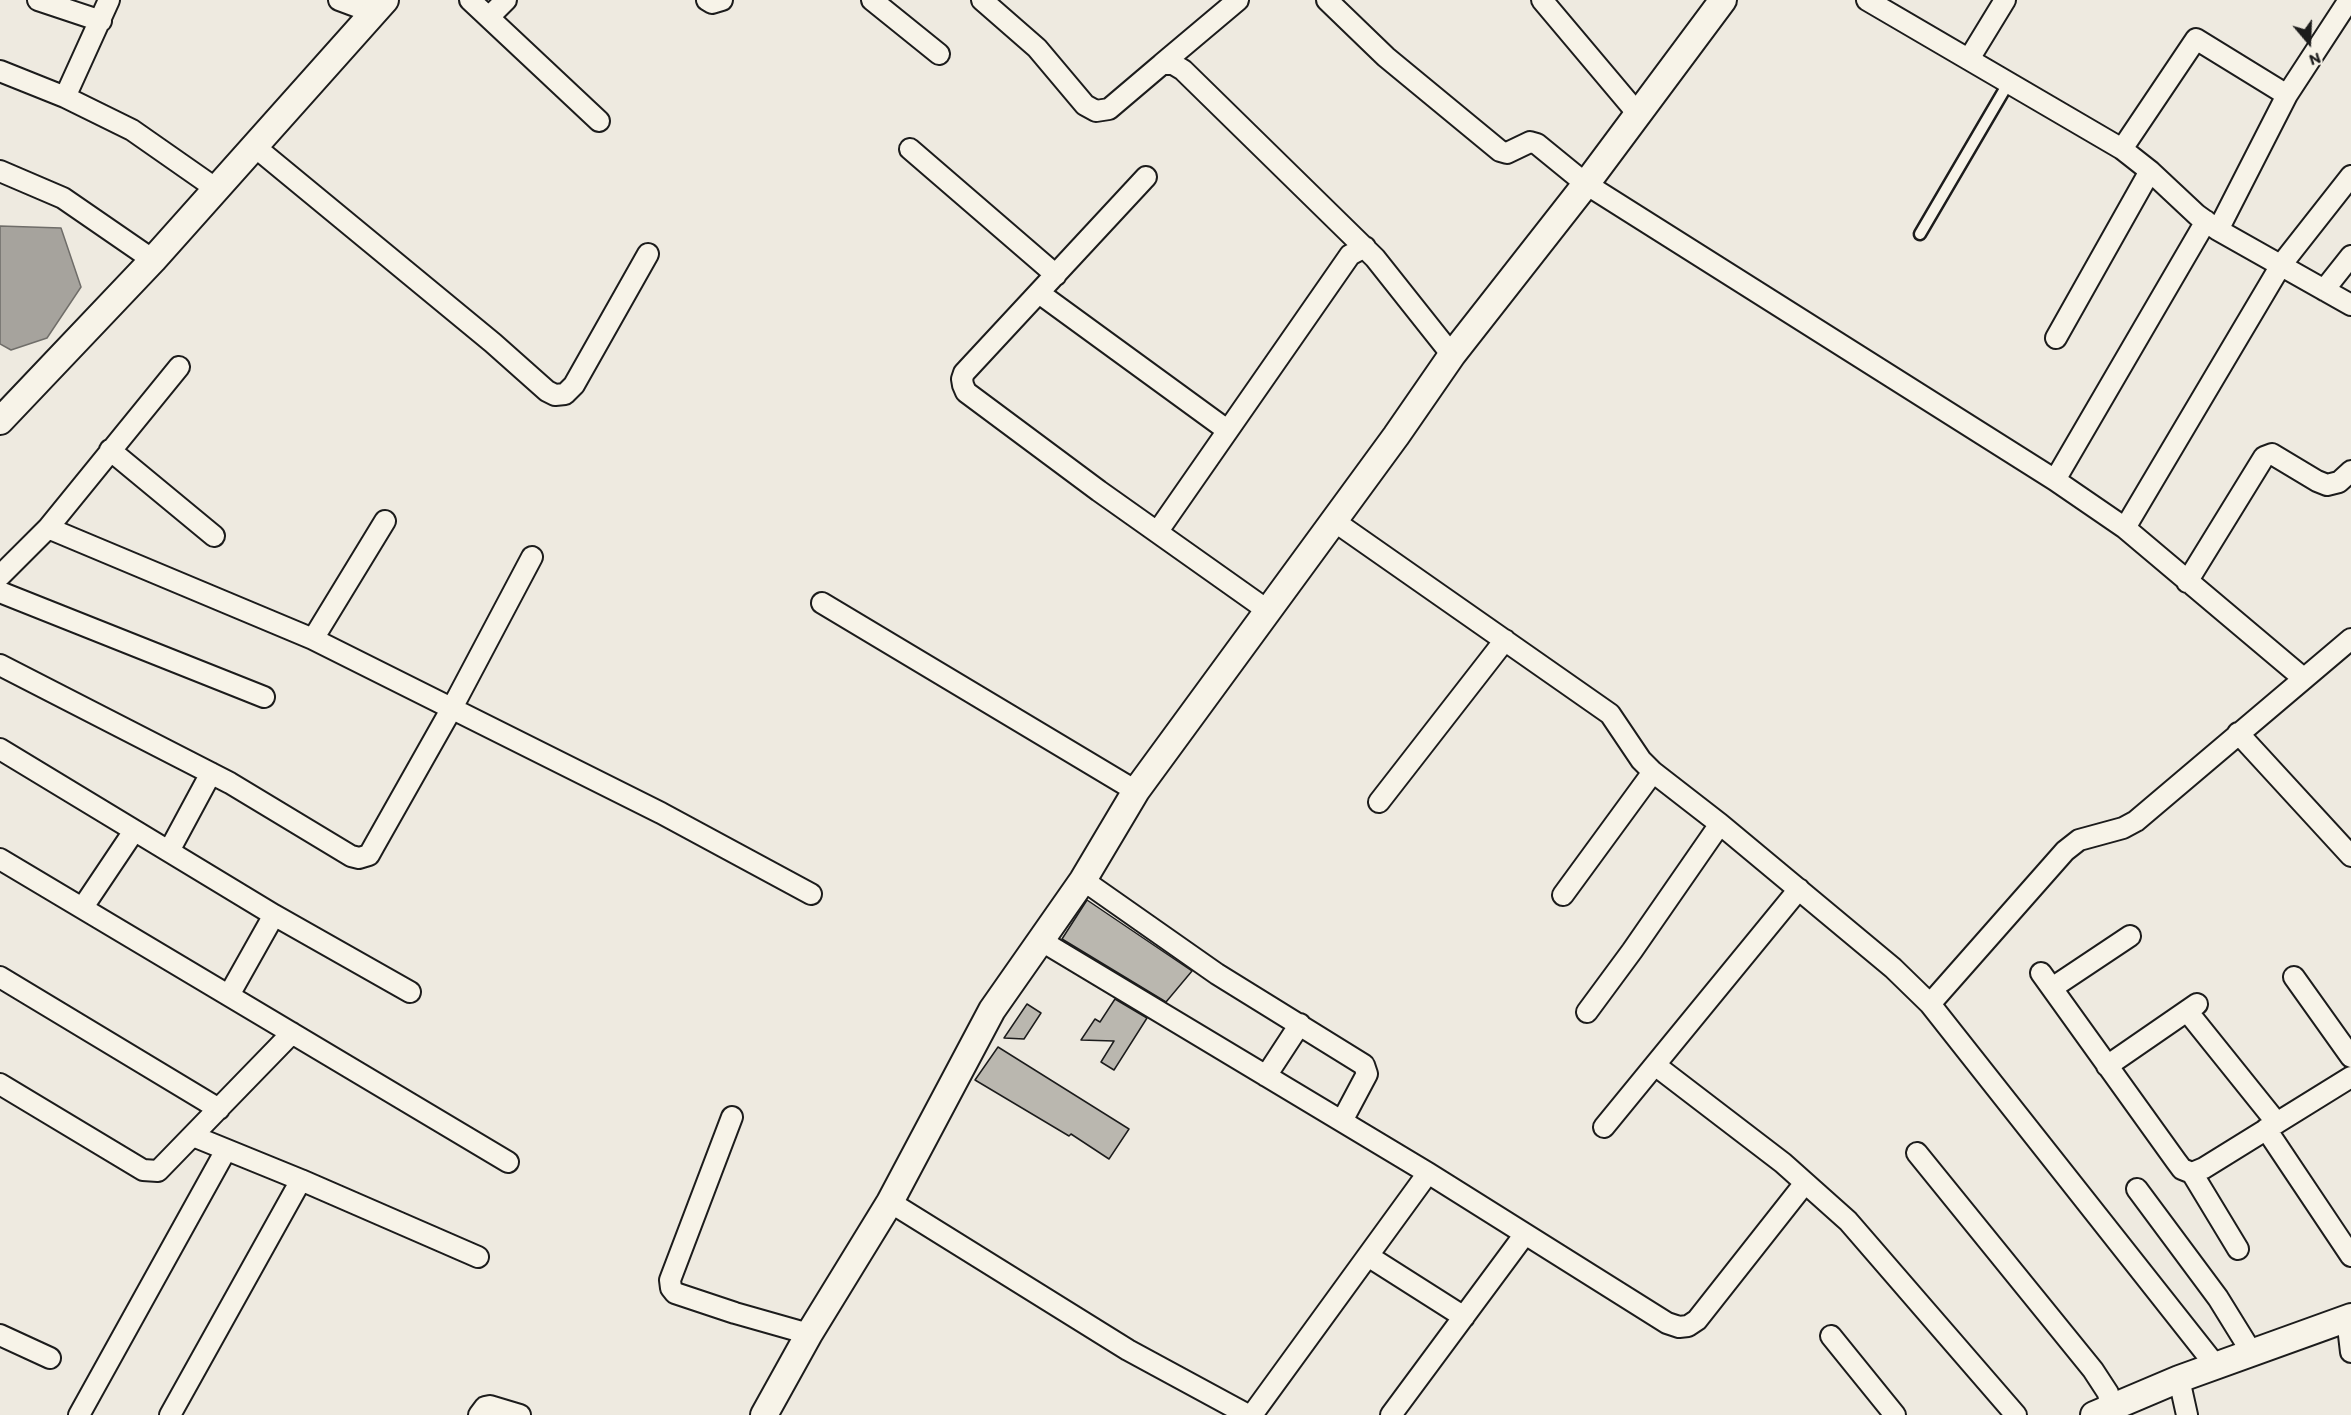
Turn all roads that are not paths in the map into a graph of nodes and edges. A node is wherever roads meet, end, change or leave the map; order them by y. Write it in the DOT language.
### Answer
graph roads {
  1 [pos="38,0"];
  2 [pos="110,0"];
  3 [pos="339,0"];
  4 [pos="470,0"];
  5 [pos="506,0"];
  6 [pos="707,0"];
  7 [pos="722,0"];
  8 [pos="872,0"];
  9 [pos="981,0"];
  10 [pos="1238,0"];
  11 [pos="1327,0"];
  12 [pos="1543,0"];
  13 [pos="1723,0"];
  14 [pos="1867,0"];
  15 [pos="2005,0"];
  16 [pos="2349,0"];
  17 [pos="1894,6"];
  18 [pos="380,7"];
  19 [pos="489,16"];
  20 [pos="101,21"];
  21 [pos="939,54"];
  22 [pos="1969,59"];
  23 [pos="1162,64"];
  24 [pos="0,71"];
  25 [pos="2009,82"];
  26 [pos="2287,96"];
  27 [pos="65,97"];
  28 [pos="1638,114"];
  29 [pos="599,121"];
  30 [pos="254,146"];
  31 [pos="910,149"];
  32 [pos="2122,149"];
  33 [pos="0,171"];
  34 [pos="2150,171"];
  35 [pos="2351,176"];
  36 [pos="1146,177"];
  37 [pos="1586,184"];
  38 [pos="215,188"];
  39 [pos="2212,226"];
  40 [pos="1920,234"];
  41 [pos="1365,247"];
  42 [pos="648,254"];
  43 [pos="2351,256"];
  44 [pos="153,260"];
  45 [pos="2281,266"];
  46 [pos="1056,275"];
  47 [pos="2324,290"];
  48 [pos="1040,293"];
  49 [pos="2351,305"];
  50 [pos="2056,338"];
  51 [pos="1452,355"];
  52 [pos="179,367"];
  53 [pos="0,421"];
  54 [pos="1227,430"];
  55 [pos="110,450"];
  56 [pos="2351,471"];
  57 [pos="2055,480"];
  58 [pos="385,521"];
  59 [pos="1334,521"];
  60 [pos="48,528"];
  61 [pos="2125,528"];
  62 [pos="1158,531"];
  63 [pos="214,536"];
  64 [pos="532,557"];
  65 [pos="0,576"];
  66 [pos="2187,582"];
  67 [pos="0,592"];
  68 [pos="822,603"];
  69 [pos="1267,610"];
  70 [pos="313,639"];
  71 [pos="1505,640"];
  72 [pos="2350,642"];
  73 [pos="0,664"];
  74 [pos="2303,678"];
  75 [pos="264,697"];
  76 [pos="452,708"];
  77 [pos="2238,733"];
  78 [pos="0,749"];
  79 [pos="1653,772"];
  80 [pos="211,773"];
  81 [pos="1136,791"];
  82 [pos="1379,802"];
  83 [pos="1720,824"];
  84 [pos="134,831"];
  85 [pos="169,851"];
  86 [pos="2351,856"];
  87 [pos="0,859"];
  88 [pos="1083,880"];
  89 [pos="1798,889"];
  90 [pos="811,894"];
  91 [pos="1563,895"];
  92 [pos="83,907"];
  93 [pos="274,915"];
  94 [pos="2130,936"];
  95 [pos="1040,940"];
  96 [pos="0,977"];
  97 [pos="2294,977"];
  98 [pos="410,992"];
  99 [pos="229,995"];
  100 [pos="1930,1004"];
  101 [pos="1587,1012"];
  102 [pos="1300,1024"];
  103 [pos="292,1033"];
  104 [pos="2351,1057"];
  105 [pos="1656,1065"];
  106 [pos="2108,1066"];
  107 [pos="1266,1076"];
  108 [pos="2350,1079"];
  109 [pos="0,1084"];
  110 [pos="219,1109"];
  111 [pos="732,1117"];
  112 [pos="1342,1121"];
  113 [pos="2272,1126"];
  114 [pos="1604,1127"];
  115 [pos="193,1136"];
  116 [pos="226,1150"];
  117 [pos="1917,1154"];
  118 [pos="508,1162"];
  119 [pos="1428,1173"];
  120 [pos="2192,1173"];
  121 [pos="301,1179"];
  122 [pos="1805,1183"];
  123 [pos="2137,1189"];
  124 [pos="890,1202"];
  125 [pos="1525,1234"];
  126 [pos="2238,1249"];
  127 [pos="1368,1256"];
  128 [pos="2351,1256"];
  129 [pos="478,1257"];
  130 [pos="1464,1317"];
  131 [pos="2349,1318"];
  132 [pos="809,1334"];
  133 [pos="0,1335"];
  134 [pos="1831,1336"];
  135 [pos="2351,1352"];
  136 [pos="2252,1353"];
  137 [pos="50,1358"];
  138 [pos="2216,1366"];
  139 [pos="2179,1379"];
  140 [pos="2106,1412"];
  141 [pos="79,1415"];
  142 [pos="170,1415"];
  143 [pos="478,1415"];
  144 [pos="520,1415"];
  145 [pos="764,1415"];
  146 [pos="1250,1415"];
  147 [pos="1391,1415"];
  148 [pos="1895,1415"];
  149 [pos="2016,1415"];
  150 [pos="2187,1415"];
  1 -- 20 [label="street"];
  2 -- 20 [label="street"];
  3 -- 18 [label="street"];
  4 -- 19 [label="street"];
  5 -- 19 [label="street"];
  6 -- 7 [label="street"];
  8 -- 21 [label="street"];
  9 -- 23 [label="street"];
  10 -- 23 [label="street"];
  11 -- 37 [label="street"];
  12 -- 28 [label="street"];
  13 -- 28 [label="street"];
  14 -- 17 [label="street"];
  15 -- 22 [label="street"];
  16 -- 26 [label="street"];
  17 -- 22 [label="street"];
  18 -- 30 [label="street"];
  19 -- 29 [label="street"];
  20 -- 27 [label="street"];
  22 -- 25 [label="street"];
  23 -- 41 [label="street"];
  24 -- 27 [label="street"];
  25 -- 32 [label="street"];
  25 -- 40 [label="lane"];
  26 -- 32 [label="street"];
  26 -- 39 [label="street"];
  27 -- 38 [label="street"];
  28 -- 37 [label="street"];
  30 -- 38 [label="street"];
  30 -- 42 [label="street"];
  31 -- 46 [label="street"];
  32 -- 34 [label="street"];
  33 -- 44 [label="street"];
  34 -- 39 [label="street"];
  34 -- 50 [label="street"];
  35 -- 45 [label="street"];
  36 -- 46 [label="street"];
  37 -- 51 [label="street"];
  37 -- 57 [label="street"];
  38 -- 44 [label="street"];
  39 -- 45 [label="street"];
  39 -- 57 [label="street"];
  41 -- 51 [label="street"];
  41 -- 54 [label="street"];
  43 -- 47 [label="street"];
  44 -- 53 [label="street"];
  45 -- 47 [label="street"];
  45 -- 61 [label="street"];
  46 -- 48 [label="street"];
  47 -- 49 [label="street"];
  48 -- 54 [label="street"];
  48 -- 62 [label="street"];
  51 -- 59 [label="street"];
  52 -- 55 [label="street"];
  54 -- 62 [label="street"];
  55 -- 60 [label="street"];
  55 -- 63 [label="street"];
  56 -- 66 [label="street"];
  57 -- 61 [label="street"];
  58 -- 70 [label="street"];
  59 -- 69 [label="street"];
  59 -- 71 [label="street"];
  60 -- 65 [label="street"];
  60 -- 70 [label="street"];
  61 -- 66 [label="street"];
  62 -- 69 [label="street"];
  64 -- 76 [label="street"];
  66 -- 74 [label="street"];
  67 -- 75 [label="street"];
  68 -- 81 [label="street"];
  69 -- 81 [label="street"];
  70 -- 76 [label="street"];
  71 -- 79 [label="street"];
  71 -- 82 [label="street"];
  72 -- 74 [label="street"];
  73 -- 80 [label="street"];
  74 -- 77 [label="street"];
  76 -- 80 [label="street"];
  76 -- 90 [label="street"];
  77 -- 86 [label="street"];
  77 -- 100 [label="street"];
  78 -- 84 [label="street"];
  79 -- 83 [label="street"];
  79 -- 91 [label="street"];
  80 -- 85 [label="street"];
  81 -- 88 [label="street"];
  83 -- 89 [label="street"];
  83 -- 101 [label="street"];
  84 -- 85 [label="street"];
  84 -- 92 [label="street"];
  85 -- 93 [label="street"];
  87 -- 92 [label="street"];
  88 -- 95 [label="street"];
  88 -- 102 [label="street"];
  89 -- 100 [label="street"];
  89 -- 105 [label="street"];
  92 -- 99 [label="street"];
  93 -- 98 [label="street"];
  93 -- 99 [label="street"];
  94 -- 106 [label="street"];
  95 -- 107 [label="street"];
  95 -- 124 [label="street"];
  96 -- 110 [label="street"];
  97 -- 104 [label="street"];
  99 -- 103 [label="street"];
  100 -- 138 [label="street"];
  102 -- 107 [label="street"];
  102 -- 112 [label="street"];
  103 -- 110 [label="street"];
  103 -- 118 [label="street"];
  105 -- 114 [label="street"];
  105 -- 122 [label="street"];
  106 -- 113 [label="street"];
  106 -- 120 [label="street"];
  107 -- 112 [label="street"];
  108 -- 113 [label="street"];
  109 -- 115 [label="street"];
  110 -- 115 [label="street"];
  111 -- 132 [label="street"];
  112 -- 119 [label="street"];
  113 -- 120 [label="street"];
  113 -- 128 [label="street"];
  115 -- 116 [label="street"];
  116 -- 121 [label="street"];
  116 -- 141 [label="street"];
  117 -- 140 [label="street"];
  119 -- 125 [label="street"];
  119 -- 127 [label="street"];
  120 -- 126 [label="street"];
  121 -- 129 [label="street"];
  121 -- 142 [label="street"];
  122 -- 125 [label="street"];
  122 -- 149 [label="street"];
  123 -- 136 [label="street"];
  124 -- 132 [label="street"];
  124 -- 146 [label="street"];
  125 -- 130 [label="street"];
  127 -- 130 [label="street"];
  127 -- 146 [label="street"];
  130 -- 147 [label="street"];
  131 -- 135 [label="street"];
  131 -- 136 [label="street"];
  132 -- 145 [label="street"];
  133 -- 137 [label="street"];
  134 -- 148 [label="street"];
  136 -- 138 [label="street"];
  138 -- 139 [label="street"];
  139 -- 140 [label="street"];
  139 -- 150 [label="street"];
  143 -- 144 [label="street"];
}
